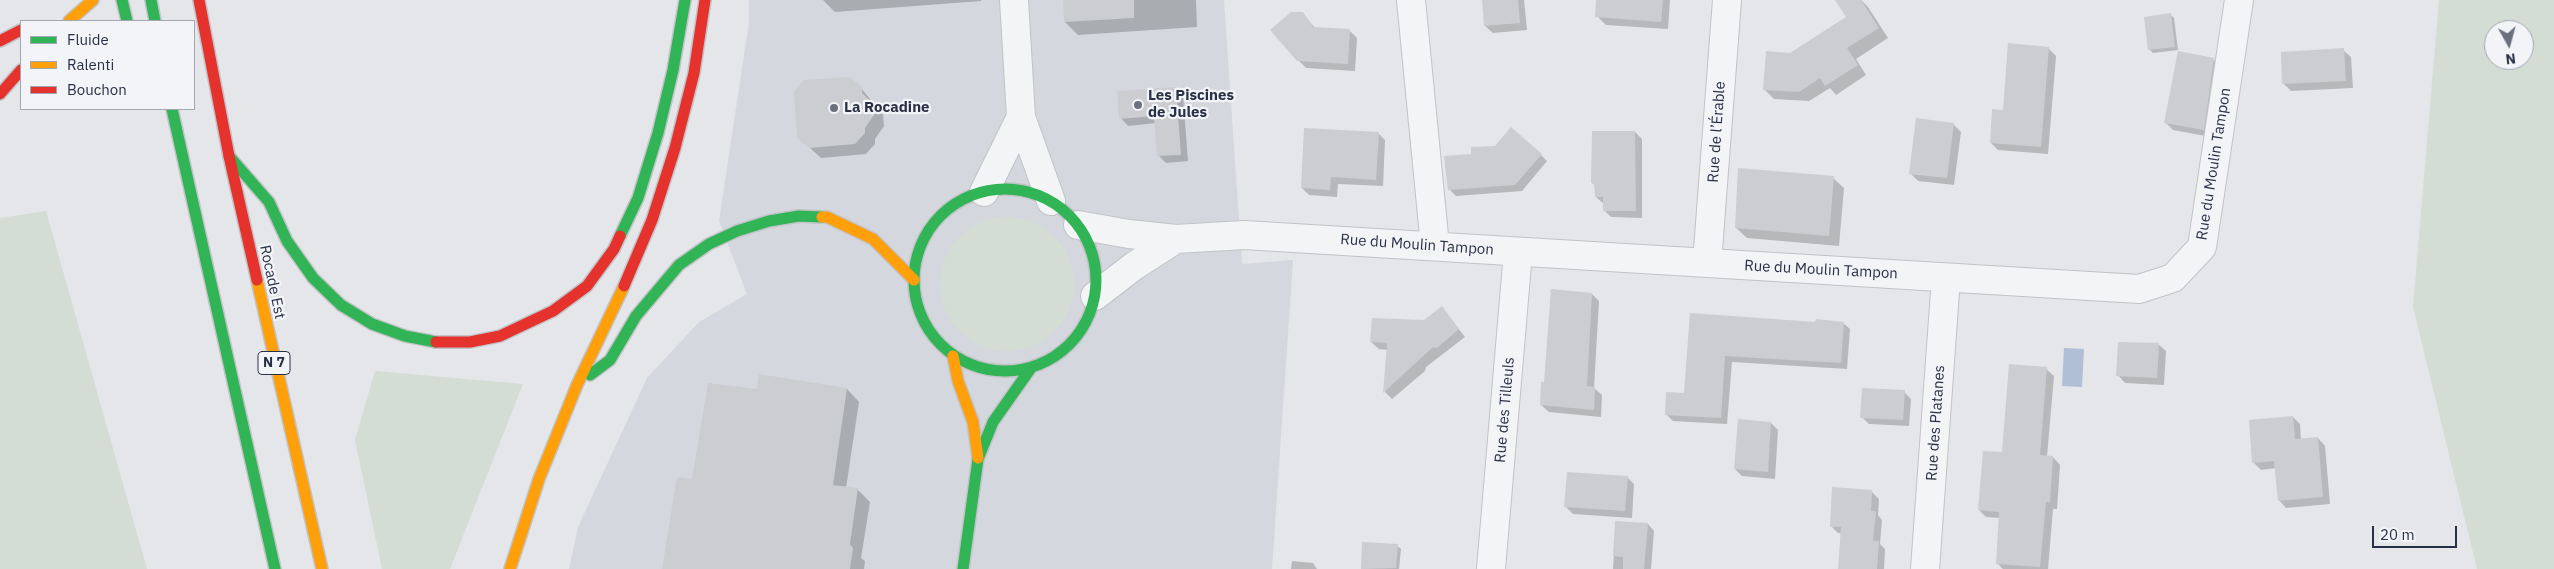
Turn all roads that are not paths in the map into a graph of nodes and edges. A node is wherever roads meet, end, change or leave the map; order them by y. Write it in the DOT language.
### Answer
graph roads {
  1 [pos="92,0"];
  2 [pos="122,0"];
  3 [pos="150,0"];
  4 [pos="199,0"];
  5 [pos="685,0"];
  6 [pos="705,0"];
  7 [pos="1014,0"];
  8 [pos="1411,0"];
  9 [pos="1727,0"];
  10 [pos="2240,0"];
  11 [pos="71,20"];
  12 [pos="127,20"];
  13 [pos="155,20"];
  14 [pos="20,31"];
  15 [pos="0,41"];
  16 [pos="20,71"];
  17 [pos="0,94"];
  18 [pos="172,110"];
  19 [pos="1021,117"];
  20 [pos="229,156"];
  21 [pos="984,192"];
  22 [pos="1051,202"];
  23 [pos="1078,225"];
  24 [pos="1176,239"];
  25 [pos="1434,246"];
  26 [pos="1518,252"];
  27 [pos="1707,263"];
  28 [pos="1946,278"];
  29 [pos="914,280"];
  30 [pos="1095,296"];
  31 [pos="953,356"];
  32 [pos="1031,368"];
  33 [pos="576,385"];
  34 [pos="978,459"];
  35 [pos="275,569"];
  36 [pos="322,569"];
  37 [pos="510,569"];
  38 [pos="963,569"];
  39 [pos="1491,569"];
  40 [pos="1925,569"];
  1 -- 11 [label="main road"];
  2 -- 12 [label="main road"];
  3 -- 13 [label="main road"];
  4 -- 20 [label="main road, Rocade Est / N 7"];
  5 -- 20 [label="main road"];
  6 -- 33 [label="main road"];
  7 -- 19 [label="street"];
  8 -- 25 [label="street"];
  9 -- 27 [label="street, Rue de l’Érable"];
  10 -- 28 [label="street, Rue du Moulin Tampon"];
  14 -- 15 [label="main road"];
  16 -- 17 [label="main road"];
  18 -- 35 [label="main road"];
  19 -- 21 [label="street"];
  19 -- 22 [label="street"];
  20 -- 36 [label="main road, Rocade Est / N 7"];
  21 -- 22 [label="main road"];
  21 -- 29 [label="main road"];
  22 -- 23 [label="main road"];
  23 -- 24 [label="street, Rue du Moulin Tampon"];
  23 -- 30 [label="main road"];
  24 -- 25 [label="street, Rue du Moulin Tampon"];
  24 -- 30 [label="street, Rue du Moulin Tampon"];
  25 -- 26 [label="street, Rue du Moulin Tampon"];
  26 -- 27 [label="street, Rue du Moulin Tampon"];
  26 -- 39 [label="street, Rue des Tilleuls"];
  27 -- 28 [label="street, Rue du Moulin Tampon"];
  28 -- 40 [label="street, Rue des Platanes"];
  29 -- 31 [label="main road"];
  29 -- 33 [label="main road"];
  30 -- 32 [label="main road"];
  31 -- 32 [label="main road"];
  31 -- 34 [label="main road"];
  32 -- 34 [label="main road"];
  33 -- 37 [label="main road"];
  34 -- 38 [label="main road"];
}
